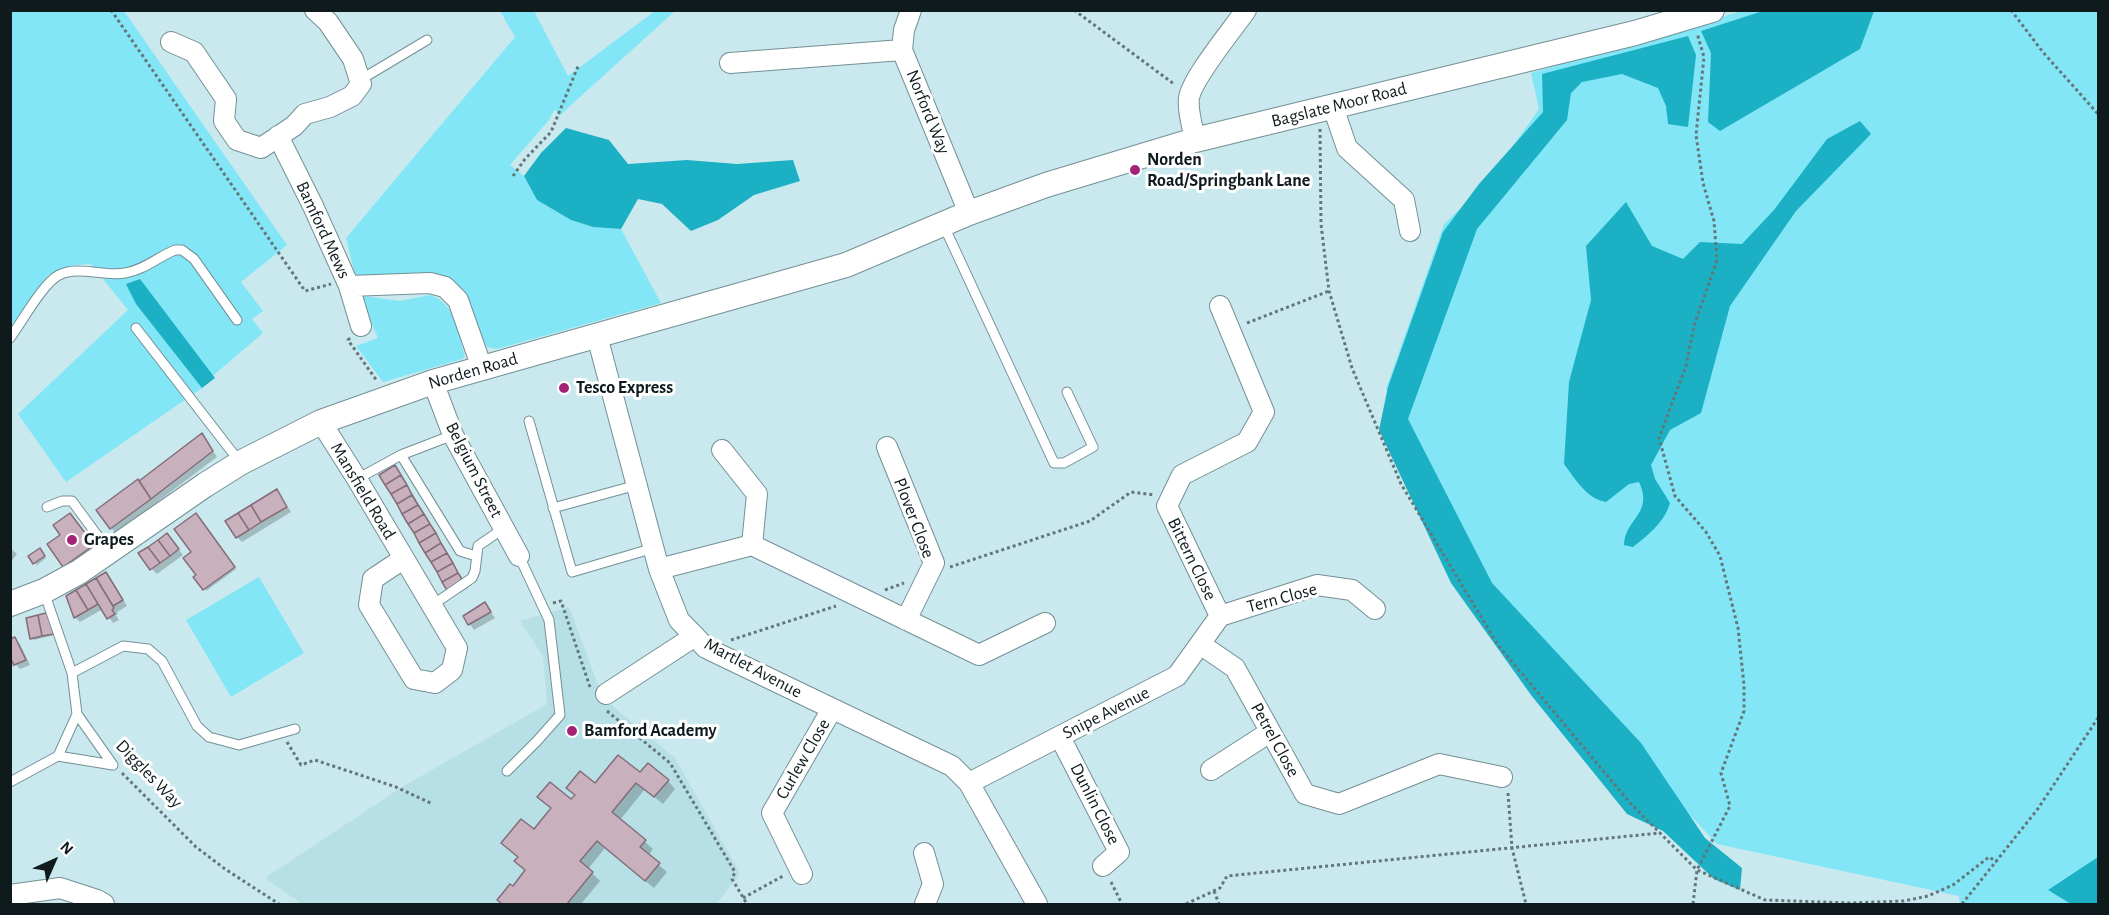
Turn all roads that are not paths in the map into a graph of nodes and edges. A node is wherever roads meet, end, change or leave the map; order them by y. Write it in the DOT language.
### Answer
graph roads {
  1 [pos="315,10"];
  2 [pos="911,10"];
  3 [pos="1246,10"];
  4 [pos="1702,13"];
  5 [pos="427,40"];
  6 [pos="171,42"];
  7 [pos="902,50"];
  8 [pos="730,63"];
  9 [pos="360,80"];
  10 [pos="1326,108"];
  11 [pos="278,136"];
  12 [pos="1196,140"];
  13 [pos="969,213"];
  14 [pos="943,224"];
  15 [pos="1410,231"];
  16 [pos="348,282"];
  17 [pos="1220,306"];
  18 [pos="237,320"];
  19 [pos="361,326"];
  20 [pos="136,328"];
  21 [pos="597,336"];
  22 [pos="10,338"];
  23 [pos="482,368"];
  24 [pos="433,382"];
  25 [pos="1067,392"];
  26 [pos="530,421"];
  27 [pos="321,422"];
  28 [pos="453,435"];
  29 [pos="887,447"];
  30 [pos="722,450"];
  31 [pos="401,455"];
  32 [pos="240,463"];
  33 [pos="357,479"];
  34 [pos="637,485"];
  35 [pos="47,507"];
  36 [pos="554,507"];
  37 [pos="504,528"];
  38 [pos="752,546"];
  39 [pos="654,548"];
  40 [pos="109,551"];
  41 [pos="476,556"];
  42 [pos="519,556"];
  43 [pos="403,559"];
  44 [pos="659,569"];
  45 [pos="44,591"];
  46 [pos="13,597"];
  47 [pos="431,606"];
  48 [pos="1375,609"];
  49 [pos="1220,616"];
  50 [pos="906,620"];
  51 [pos="1045,623"];
  52 [pos="695,636"];
  53 [pos="1200,644"];
  54 [pos="72,672"];
  55 [pos="600,697"];
  56 [pos="832,709"];
  57 [pos="77,714"];
  58 [pos="295,729"];
  59 [pos="1270,732"];
  60 [pos="1060,737"];
  61 [pos="58,756"];
  62 [pos="1211,770"];
  63 [pos="507,771"];
  64 [pos="1502,777"];
  65 [pos="10,782"];
  66 [pos="969,783"];
  67 [pos="924,853"];
  68 [pos="1103,866"];
  69 [pos="801,870"];
  70 [pos="10,896"];
  71 [pos="104,904"];
  72 [pos="925,904"];
  73 [pos="1037,904"];
  1 -- 9 [label="street"];
  2 -- 7 [label="street, Norford Way"];
  3 -- 12 [label="street"];
  4 -- 10 [label="street, Bagslate Moor Road"];
  5 -- 9 [label="lane"];
  6 -- 11 [label="street"];
  7 -- 8 [label="street"];
  7 -- 13 [label="street, Norford Way"];
  9 -- 11 [label="street"];
  10 -- 12 [label="street, Bagslate Moor Road"];
  10 -- 15 [label="street"];
  11 -- 16 [label="street, Bamford Mews"];
  12 -- 13 [label="street, Bagslate Moor Road"];
  13 -- 14 [label="street, Norden Road"];
  14 -- 21 [label="street, Norden Road"];
  14 -- 25 [label="lane"];
  16 -- 19 [label="street"];
  16 -- 23 [label="street, Bamford Mews"];
  17 -- 49 [label="street, Bittern Close"];
  18 -- 22 [label="lane"];
  20 -- 32 [label="lane"];
  21 -- 23 [label="street, Norden Road"];
  21 -- 34 [label="street, Martlet Avenue"];
  23 -- 24 [label="street, Norden Road"];
  24 -- 27 [label="street, Norden Road"];
  24 -- 28 [label="street, Belgium Street"];
  26 -- 36 [label="lane"];
  27 -- 32 [label="street, Norden Road"];
  27 -- 33 [label="street, Mansfield Road"];
  28 -- 31 [label="lane"];
  28 -- 37 [label="street, Belgium Street"];
  29 -- 50 [label="street, Plover Close"];
  30 -- 38 [label="street"];
  31 -- 33 [label="lane"];
  31 -- 41 [label="lane"];
  32 -- 40 [label="street, Norden Road"];
  33 -- 43 [label="street, Mansfield Road"];
  34 -- 36 [label="lane"];
  34 -- 39 [label="street, Martlet Avenue"];
  35 -- 40 [label="lane"];
  36 -- 39 [label="lane"];
  37 -- 41 [label="lane"];
  37 -- 42 [label="street, Belgium Street"];
  38 -- 44 [label="street"];
  38 -- 50 [label="street"];
  39 -- 44 [label="street, Martlet Avenue"];
  40 -- 45 [label="street, Norden Road"];
  41 -- 47 [label="lane"];
  42 -- 63 [label="lane"];
  43 -- 47 [label="street, Mansfield Road"];
  43 -- 47 [label="street, Mansfield Road"];
  44 -- 52 [label="street, Martlet Avenue"];
  45 -- 46 [label="street, Norden Road"];
  45 -- 54 [label="lane, Diggles Way"];
  48 -- 49 [label="street, Tern Close"];
  49 -- 53 [label="street, Snipe Avenue"];
  50 -- 51 [label="street"];
  52 -- 55 [label="street"];
  52 -- 56 [label="street, Martlet Avenue"];
  53 -- 59 [label="street, Petrel Close"];
  53 -- 60 [label="street, Snipe Avenue"];
  54 -- 57 [label="lane, Diggles Way"];
  54 -- 58 [label="lane"];
  56 -- 66 [label="street, Martlet Avenue"];
  56 -- 69 [label="street, Curlew Close"];
  57 -- 61 [label="lane"];
  57 -- 61 [label="lane, Diggles Way"];
  59 -- 62 [label="street"];
  59 -- 64 [label="street, Petrel Close"];
  60 -- 66 [label="street, Snipe Avenue"];
  60 -- 68 [label="street, Dunlin Close"];
  61 -- 65 [label="lane"];
  66 -- 73 [label="street, Martlet Avenue"];
  67 -- 72 [label="street"];
  70 -- 71 [label="street"];
}
